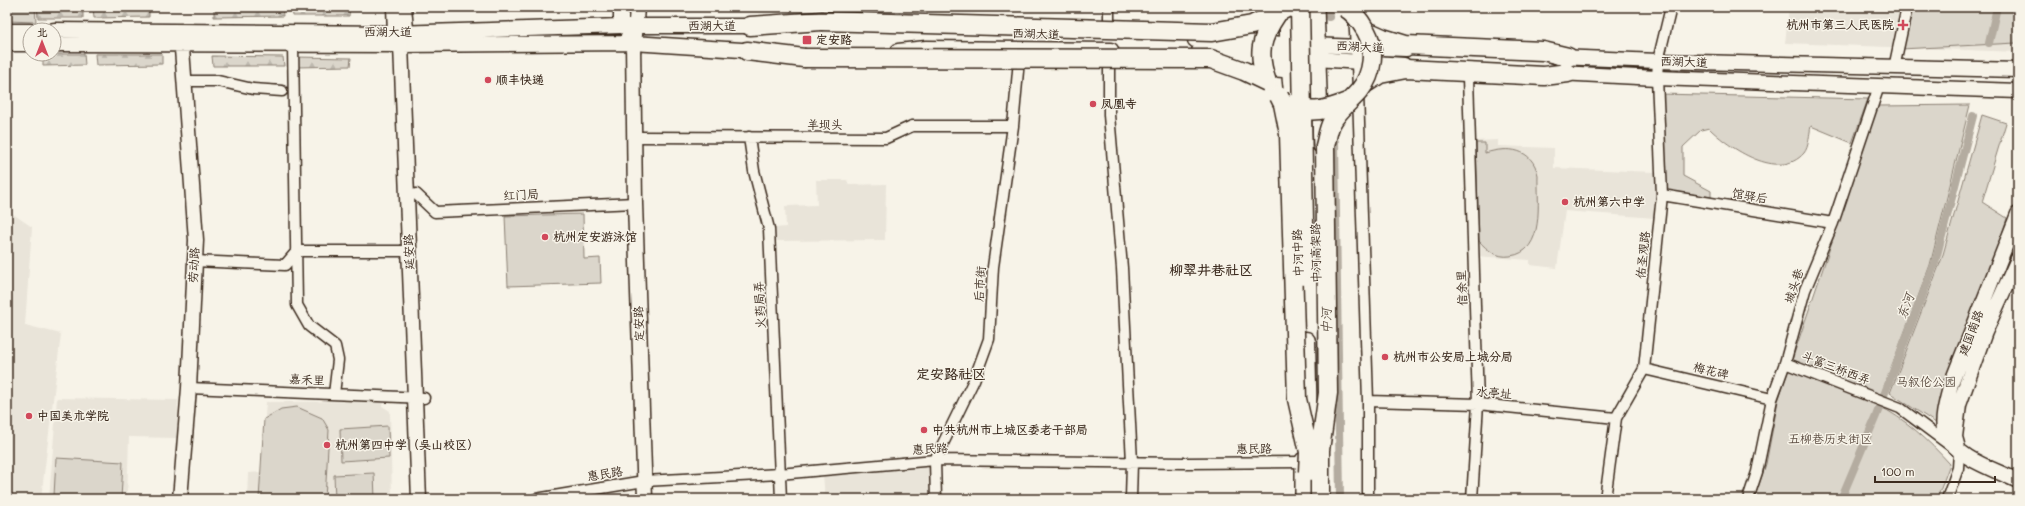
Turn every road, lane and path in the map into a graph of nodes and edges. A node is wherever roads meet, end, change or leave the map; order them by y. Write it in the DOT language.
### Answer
graph roads {
  1 [pos="394,7"];
  2 [pos="404,7"];
  3 [pos="621,7"];
  4 [pos="637,7"];
  5 [pos="1108,7"];
  6 [pos="1300,7"];
  7 [pos="1310,7"];
  8 [pos="1316,7"];
  9 [pos="1344,7"];
  10 [pos="1671,7"];
  11 [pos="1907,7"];
  12 [pos="1283,9"];
  13 [pos="1358,16"];
  14 [pos="621,26"];
  15 [pos="637,26"];
  16 [pos="750,26"];
  17 [pos="22,30"];
  18 [pos="62,30"];
  19 [pos="7,31"];
  20 [pos="181,37"];
  21 [pos="402,39"];
  22 [pos="633,43"];
  23 [pos="7,44"];
  24 [pos="22,44"];
  25 [pos="62,44"];
  26 [pos="293,45"];
  27 [pos="1356,47"];
  28 [pos="1109,50"];
  29 [pos="747,51"];
  30 [pos="1319,52"];
  31 [pos="1288,57"];
  32 [pos="1020,60"];
  33 [pos="1658,61"];
  34 [pos="1357,62"];
  35 [pos="1568,65"];
  36 [pos="1894,68"];
  37 [pos="2018,70"];
  38 [pos="1468,77"];
  39 [pos="1657,78"];
  40 [pos="185,81"];
  41 [pos="1267,82"];
  42 [pos="1363,85"];
  43 [pos="1879,86"];
  44 [pos="282,91"];
  45 [pos="2018,91"];
  46 [pos="1279,96"];
  47 [pos="1347,102"];
  48 [pos="1013,126"];
  49 [pos="634,137"];
  50 [pos="749,138"];
  51 [pos="416,194"];
  52 [pos="1662,195"];
  53 [pos="635,203"];
  54 [pos="2018,214"];
  55 [pos="1833,223"];
  56 [pos="409,251"];
  57 [pos="297,252"];
  58 [pos="2018,259"];
  59 [pos="194,261"];
  60 [pos="1785,363"];
  61 [pos="1644,369"];
  62 [pos="189,388"];
  63 [pos="334,394"];
  64 [pos="420,399"];
  65 [pos="1772,399"];
  66 [pos="1368,401"];
  67 [pos="1478,404"];
  68 [pos="1616,418"];
  69 [pos="1959,452"];
  70 [pos="1315,456"];
  71 [pos="935,460"];
  72 [pos="1132,462"];
  73 [pos="779,474"];
  74 [pos="644,481"];
  75 [pos="2018,481"];
  76 [pos="180,499"];
  77 [pos="419,499"];
  78 [pos="428,499"];
  79 [pos="536,499"];
  80 [pos="645,499"];
  81 [pos="781,499"];
  82 [pos="936,499"];
  83 [pos="1131,499"];
  84 [pos="1303,499"];
  85 [pos="1308,499"];
  86 [pos="1320,499"];
  87 [pos="1327,499"];
  88 [pos="1368,499"];
  89 [pos="1472,499"];
  90 [pos="1605,499"];
  91 [pos="1748,499"];
  92 [pos="1947,499"];
  1 -- 21 [label="main road, 延安路"];
  2 -- 21 [label="main road, 延安路"];
  3 -- 14 [label="main road"];
  4 -- 15 [label="main road, 定安路"];
  5 -- 28 [label="street"];
  6 -- 70 [label="highway, 中河高架路, bridge"];
  7 -- 70 [label="highway, 中河高架路, bridge"];
  8 -- 30 [label="main road, 中河中路"];
  9 -- 13 [label="highway, bridge"];
  10 -- 33 [label="street, 佑圣观路"];
  11 -- 36 [label="street"];
  12 -- 16 [label="highway, bridge"];
  12 -- 31 [label="main road, 中河中路"];
  12 -- 41 [label="highway, bridge"];
  13 -- 27 [label="street"];
  13 -- 35 [label="highway"];
  13 -- 42 [label="highway, bridge"];
  14 -- 15 [label="main road, 西湖大道"];
  14 -- 21 [label="main road, 西湖大道"];
  14 -- 22 [label="main road"];
  15 -- 16 [label="main road, 西湖大道"];
  15 -- 22 [label="main road, 定安路"];
  16 -- 28 [label="main road, 西湖大道"];
  17 -- 19 [label="main road"];
  18 -- 20 [label="main road, 西湖大道"];
  20 -- 21 [label="main road, 西湖大道"];
  20 -- 25 [label="main road, 西湖大道"];
  20 -- 26 [label="main road, 西湖大道"];
  20 -- 40 [label="main road, 劳动路"];
  21 -- 22 [label="main road, 西湖大道"];
  21 -- 26 [label="main road, 西湖大道"];
  21 -- 51 [label="main road, 延安路"];
  21 -- 56 [label="main road, 延安路"];
  22 -- 29 [label="main road, 西湖大道"];
  22 -- 49 [label="main road, 定安路"];
  23 -- 24 [label="main road"];
  26 -- 57 [label="street"];
  27 -- 30 [label="main road, 西湖大道"];
  27 -- 34 [label="street"];
  27 -- 35 [label="main road, 西湖大道"];
  28 -- 29 [label="main road, 西湖大道"];
  28 -- 31 [label="main road, 西湖大道"];
  28 -- 31 [label="main road"];
  28 -- 72 [label="street"];
  29 -- 41 [label="highway, bridge"];
  30 -- 31 [label="main road, 西湖大道"];
  30 -- 34 [label="main road, 西湖大道"];
  30 -- 70 [label="main road, 中河中路"];
  31 -- 70 [label="main road, 中河中路"];
  32 -- 48 [label="street, 后市街"];
  33 -- 35 [label="main road, 西湖大道"];
  33 -- 36 [label="main road, 西湖大道"];
  33 -- 39 [label="street, 佑圣观路"];
  34 -- 35 [label="main road, 西湖大道"];
  34 -- 66 [label="street"];
  35 -- 39 [label="main road, 西湖大道"];
  35 -- 42 [label="highway"];
  36 -- 37 [label="main road, 西湖大道"];
  38 -- 67 [label="street, 信余里"];
  39 -- 43 [label="main road, 西湖大道"];
  39 -- 52 [label="street, 佑圣观路"];
  40 -- 44 [label="street"];
  40 -- 59 [label="main road, 劳动路"];
  41 -- 46 [label="highway"];
  42 -- 47 [label="highway, bridge"];
  43 -- 45 [label="main road, 西湖大道"];
  43 -- 55 [label="street, 城头巷"];
  46 -- 47 [label="highway, bridge"];
  46 -- 70 [label="highway, bridge"];
  47 -- 70 [label="highway, bridge"];
  48 -- 50 [label="street, 羊坝头"];
  48 -- 71 [label="street, 后市街"];
  49 -- 50 [label="street, 羊坝头"];
  49 -- 53 [label="main road, 定安路"];
  50 -- 73 [label="street, 火药局弄"];
  51 -- 53 [label="street, 红门局"];
  51 -- 64 [label="main road, 延安路"];
  52 -- 55 [label="street, 馆驿后"];
  52 -- 61 [label="street, 佑圣观路"];
  53 -- 74 [label="main road, 定安路"];
  54 -- 69 [label="main road, 建国南路"];
  55 -- 60 [label="street, 城头巷"];
  56 -- 57 [label="street"];
  56 -- 64 [label="main road, 延安路"];
  57 -- 59 [label="street"];
  57 -- 63 [label="street"];
  58 -- 69 [label="main road, 建国南路"];
  59 -- 62 [label="main road, 劳动路"];
  60 -- 65 [label="street, 城头巷"];
  60 -- 69 [label="street, 斗富三桥西弄"];
  61 -- 65 [label="street, 梅花碑"];
  61 -- 68 [label="street, 佑圣观路"];
  62 -- 63 [label="street, 嘉禾里"];
  62 -- 76 [label="main road, 劳动路"];
  63 -- 64 [label="street, 嘉禾里"];
  64 -- 77 [label="main road, 延安路"];
  64 -- 78 [label="main road, 延安路"];
  65 -- 91 [label="street, 城头巷"];
  66 -- 67 [label="street, 水亭址"];
  66 -- 88 [label="street"];
  67 -- 68 [label="street, 水亭址"];
  67 -- 89 [label="street, 信余里"];
  68 -- 90 [label="street, 佑圣观路"];
  69 -- 75 [label="main road"];
  69 -- 92 [label="street, 建国南路"];
  70 -- 72 [label="street, 惠民路"];
  70 -- 84 [label="main road, 中河中路"];
  70 -- 85 [label="highway, 中河高架路, bridge"];
  70 -- 86 [label="highway, 中河高架路, bridge"];
  70 -- 87 [label="main road, 中河中路"];
  71 -- 72 [label="street, 惠民路"];
  71 -- 73 [label="street, 惠民路"];
  71 -- 82 [label="street, 后市街"];
  72 -- 83 [label="street"];
  73 -- 74 [label="street, 惠民路"];
  73 -- 81 [label="street, 火药局弄"];
  74 -- 79 [label="street, 惠民路"];
  74 -- 80 [label="main road, 定安路"];
}
